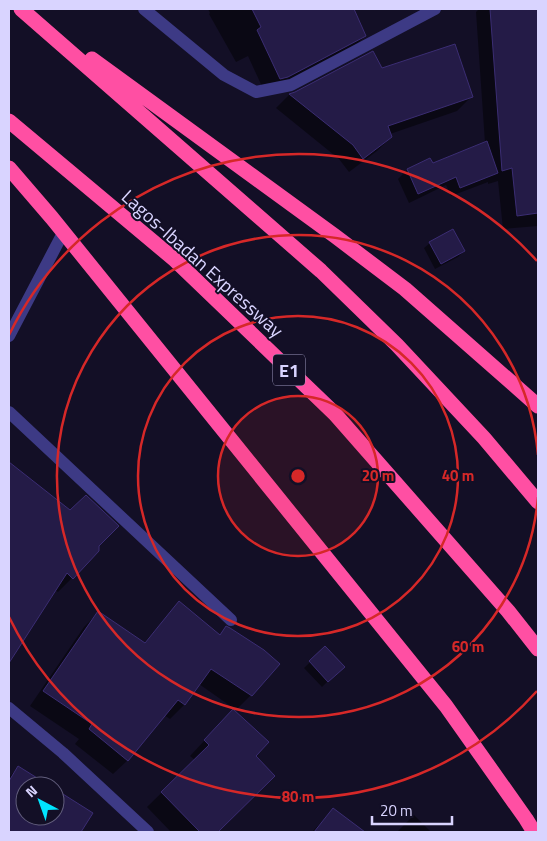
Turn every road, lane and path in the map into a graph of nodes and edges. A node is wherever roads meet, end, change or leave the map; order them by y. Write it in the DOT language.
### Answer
graph roads {
  1 [pos="22,9"];
  2 [pos="144,9"];
  3 [pos="435,9"];
  4 [pos="9,121"];
  5 [pos="9,168"];
  6 [pos="64,233"];
  7 [pos="9,336"];
  8 [pos="538,406"];
  9 [pos="9,412"];
  10 [pos="538,502"];
  11 [pos="231,620"];
  12 [pos="538,649"];
  13 [pos="9,708"];
  14 [pos="148,832"];
  15 [pos="534,832"];
  1 -- 8 [label="highway"];
  1 -- 10 [label="highway"];
  2 -- 3 [label="street"];
  4 -- 12 [label="highway, Lagos-Ibadan Expressway / E1"];
  5 -- 6 [label="highway"];
  6 -- 7 [label="street"];
  6 -- 15 [label="highway"];
  9 -- 11 [label="street"];
  13 -- 14 [label="street"];
}
